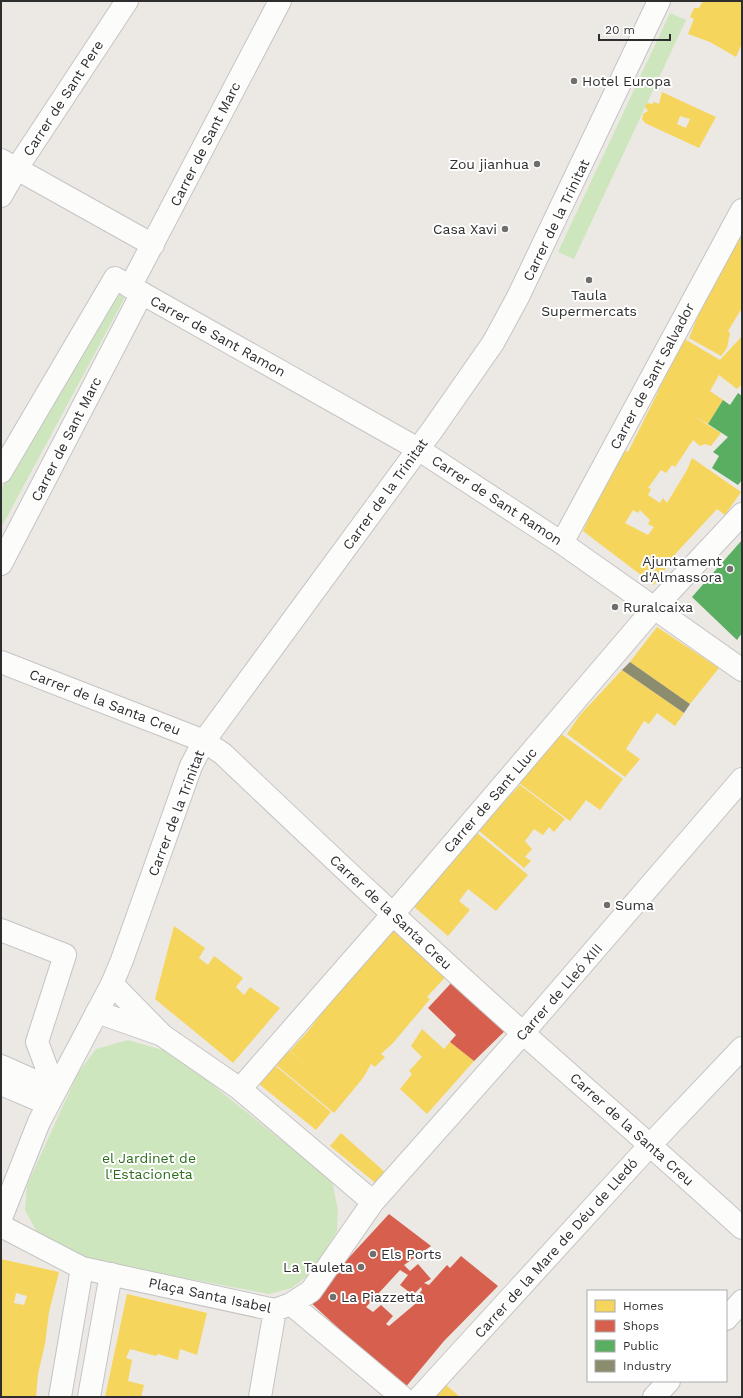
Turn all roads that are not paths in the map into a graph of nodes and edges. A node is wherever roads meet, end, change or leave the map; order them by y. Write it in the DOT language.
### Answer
graph roads {
  1 [pos="127,1"];
  2 [pos="280,1"];
  3 [pos="659,1"];
  4 [pos="9,164"];
  5 [pos="1,196"];
  6 [pos="742,210"];
  7 [pos="153,245"];
  8 [pos="129,286"];
  9 [pos="418,449"];
  10 [pos="1,472"];
  11 [pos="742,514"];
  12 [pos="562,543"];
  13 [pos="1,564"];
  14 [pos="655,607"];
  15 [pos="1,662"];
  16 [pos="742,670"];
  17 [pos="204,741"];
  18 [pos="742,780"];
  19 [pos="393,914"];
  20 [pos="1,930"];
  21 [pos="112,984"];
  22 [pos="97,1012"];
  23 [pos="523,1034"];
  24 [pos="162,1035"];
  25 [pos="742,1048"];
  26 [pos="1,1066"];
  27 [pos="1,1084"];
  28 [pos="240,1089"];
  29 [pos="51,1097"];
  30 [pos="651,1144"];
  31 [pos="373,1202"];
  32 [pos="1,1218"];
  33 [pos="1,1226"];
  34 [pos="742,1228"];
  35 [pos="82,1268"];
  36 [pos="111,1274"];
  37 [pos="742,1301"];
  38 [pos="283,1307"];
  39 [pos="75,1308"];
  40 [pos="104,1313"];
  41 [pos="727,1318"];
  42 [pos="668,1382"];
  43 [pos="60,1397"];
  44 [pos="89,1397"];
  45 [pos="260,1397"];
  46 [pos="402,1397"];
  47 [pos="420,1397"];
  48 [pos="654,1397"];
  1 -- 4 [label="street, Carrer de Sant Pere"];
  2 -- 7 [label="street, Carrer de Sant Marc"];
  3 -- 9 [label="street, Carrer de la Trinitat"];
  4 -- 5 [label="street, Carrer de Sant Pere"];
  4 -- 7 [label="street"];
  6 -- 12 [label="street, Carrer de Sant Salvador"];
  7 -- 8 [label="street, Carrer de Sant Marc"];
  8 -- 9 [label="street, Carrer de Sant Ramon"];
  8 -- 10 [label="street, Carrer de Sant Marc"];
  8 -- 13 [label="street, Carrer de Sant Marc"];
  9 -- 12 [label="street, Carrer de Sant Ramon"];
  9 -- 17 [label="street, Carrer de la Trinitat"];
  11 -- 14 [label="street, Carrer de Sant Lluc"];
  12 -- 14 [label="street, Carrer de Sant Ramon"];
  14 -- 16 [label="street, Carrer de Sant Ramon"];
  14 -- 19 [label="street, Carrer de Sant Lluc"];
  15 -- 17 [label="street, Carrer de la Santa Creu"];
  17 -- 19 [label="street, Carrer de la Santa Creu"];
  17 -- 21 [label="street, Carrer de la Trinitat"];
  18 -- 23 [label="street, Carrer de Lleó XIII"];
  19 -- 23 [label="street, Carrer de la Santa Creu"];
  19 -- 28 [label="street, Carrer de Sant Lluc"];
  20 -- 29 [label="street"];
  21 -- 22 [label="street, Carrer de la Trinitat"];
  21 -- 24 [label="street"];
  22 -- 24 [label="street"];
  22 -- 29 [label="street, Carrer de la Trinitat"];
  23 -- 30 [label="street, Carrer de la Santa Creu"];
  23 -- 31 [label="street, Carrer de Lleó XIII"];
  24 -- 28 [label="street"];
  25 -- 30 [label="street, Carrer de la Mare de Déu de Lledó"];
  26 -- 29 [label="street"];
  27 -- 29 [label="street"];
  28 -- 31 [label="street"];
  29 -- 32 [label="street, Carrer de la Trinitat"];
  30 -- 34 [label="street, Carrer de la Santa Creu"];
  30 -- 47 [label="street, Carrer de la Mare de Déu de Lledó"];
  31 -- 38 [label="street, Plaça Santa Isabel"];
  33 -- 35 [label="street, Plaça Santa Isabel"];
  35 -- 36 [label="street, Plaça Santa Isabel"];
  35 -- 39 [label="street"];
  36 -- 38 [label="street, Plaça Santa Isabel"];
  36 -- 40 [label="street"];
  37 -- 41 [label="street"];
  38 -- 45 [label="street"];
  38 -- 46 [label="street"];
  39 -- 40 [label="street"];
  39 -- 43 [label="street"];
  40 -- 44 [label="street"];
  42 -- 48 [label="street"];
}
